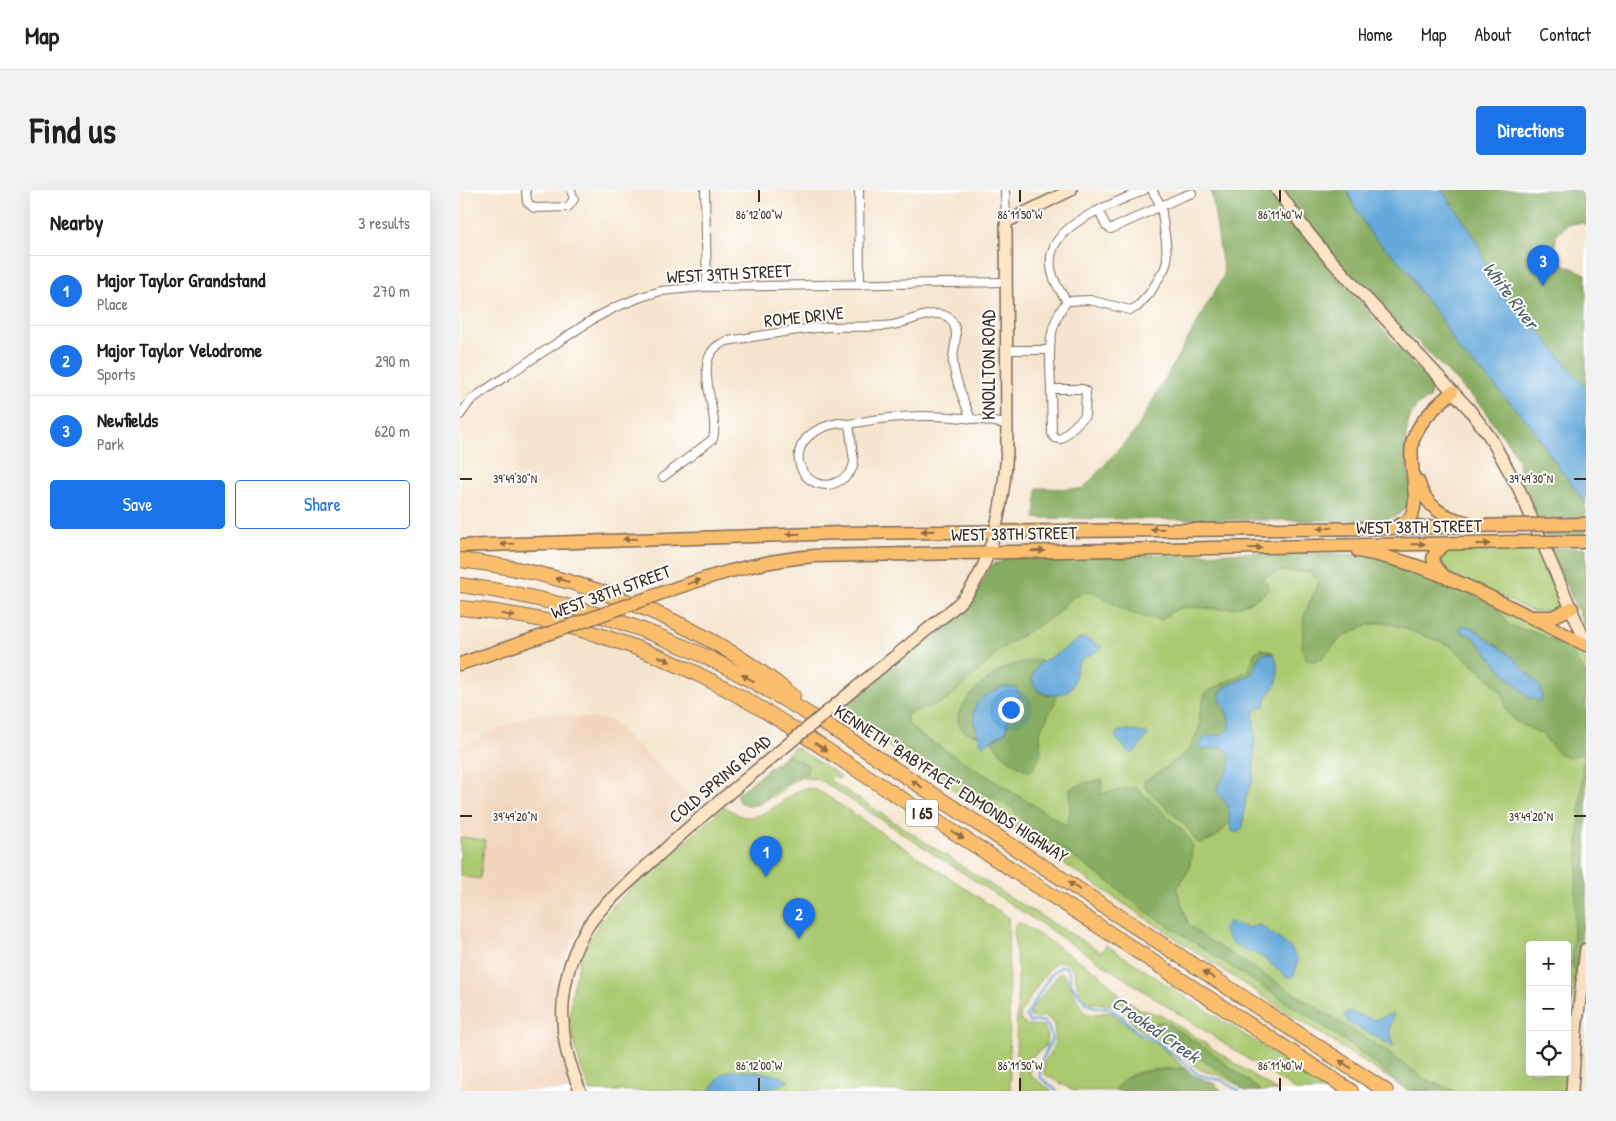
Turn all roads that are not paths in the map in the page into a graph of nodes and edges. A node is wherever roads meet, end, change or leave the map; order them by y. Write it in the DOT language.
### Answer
graph roads {
  1 [pos="526,190"];
  2 [pos="571,190"];
  3 [pos="705,190"];
  4 [pos="859,190"];
  5 [pos="1005,190"];
  6 [pos="1070,190"];
  7 [pos="1144,190"];
  8 [pos="1152,190"];
  9 [pos="1277,190"];
  10 [pos="1192,193"];
  11 [pos="1161,206"];
  12 [pos="1099,211"];
  13 [pos="1006,222"];
  14 [pos="1006,282"];
  15 [pos="860,285"];
  16 [pos="707,287"];
  17 [pos="1066,301"];
  18 [pos="1007,350"];
  19 [pos="1050,350"];
  20 [pos="1051,389"];
  21 [pos="1452,392"];
  22 [pos="460,416"];
  23 [pos="970,418"];
  24 [pos="849,424"];
  25 [pos="1007,424"];
  26 [pos="1411,454"];
  27 [pos="663,477"];
  28 [pos="1586,524"];
  29 [pos="1480,526"];
  30 [pos="1394,528"];
  31 [pos="994,535"];
  32 [pos="1586,542"];
  33 [pos="1446,544"];
  34 [pos="460,546"];
  35 [pos="1310,547"];
  36 [pos="989,552"];
  37 [pos="460,560"];
  38 [pos="1445,577"];
  39 [pos="460,585"];
  40 [pos="460,608"];
  41 [pos="1572,608"];
  42 [pos="1528,616"];
  43 [pos="1586,644"];
  44 [pos="460,664"];
  45 [pos="835,730"];
  46 [pos="1586,950"];
  47 [pos="580,1091"];
  48 [pos="1351,1091"];
  49 [pos="1386,1091"];
  50 [pos="1572,1091"];
  1 -- 2 [label="street"];
  3 -- 16 [label="street"];
  4 -- 15 [label="street"];
  5 -- 13 [label="street, KNOLLTON ROAD"];
  6 -- 13 [label="street"];
  7 -- 12 [label="street"];
  8 -- 11 [label="street"];
  9 -- 21 [label="street"];
  10 -- 11 [label="street"];
  11 -- 12 [label="street"];
  11 -- 17 [label="street"];
  12 -- 17 [label="street"];
  13 -- 14 [label="street, KNOLLTON ROAD"];
  14 -- 15 [label="street, WEST 39TH STREET"];
  14 -- 18 [label="street, KNOLLTON ROAD"];
  15 -- 16 [label="street, WEST 39TH STREET"];
  16 -- 22 [label="street, WEST 39TH STREET"];
  17 -- 19 [label="street"];
  18 -- 19 [label="street"];
  18 -- 25 [label="street, KNOLLTON ROAD"];
  19 -- 20 [label="street"];
  20 -- 20 [label="street"];
  21 -- 26 [label="main road"];
  21 -- 41 [label="street"];
  23 -- 24 [label="street"];
  23 -- 25 [label="street"];
  23 -- 27 [label="street, ROME DRIVE"];
  24 -- 24 [label="street"];
  25 -- 31 [label="street, KNOLLTON ROAD"];
  26 -- 29 [label="main road"];
  26 -- 30 [label="main road"];
  28 -- 29 [label="main road, WEST 38TH STREET, bridge"];
  29 -- 30 [label="main road, WEST 38TH STREET"];
  30 -- 31 [label="main road, WEST 38TH STREET, one-way"];
  31 -- 34 [label="main road, WEST 38TH STREET, one-way"];
  31 -- 36 [label="street, COLD SPRING ROAD"];
  33 -- 32 [label="main road, WEST 38TH STREET, one-way, bridge"];
  35 -- 33 [label="main road, WEST 38TH STREET, one-way"];
  33 -- 38 [label="main road"];
  36 -- 35 [label="main road, WEST 38TH STREET, one-way"];
  35 -- 38 [label="main road"];
  44 -- 36 [label="main road, WEST 38TH STREET, one-way, bridge"];
  36 -- 47 [label="street, COLD SPRING ROAD, bridge"];
  45 -- 37 [label="highway, one-way"];
  38 -- 42 [label="main road"];
  45 -- 39 [label="highway, KENNETH \"BABYFACE\" EDMONDS HIGHWAY / I 65, one-way"];
  40 -- 48 [label="highway, I 65, one-way"];
  41 -- 42 [label="main road"];
  41 -- 43 [label="street"];
  42 -- 43 [label="main road"];
  49 -- 45 [label="highway, KENNETH \"BABYFACE\" EDMONDS HIGHWAY / I 65, one-way"];
  46 -- 50 [label="street"];
}
